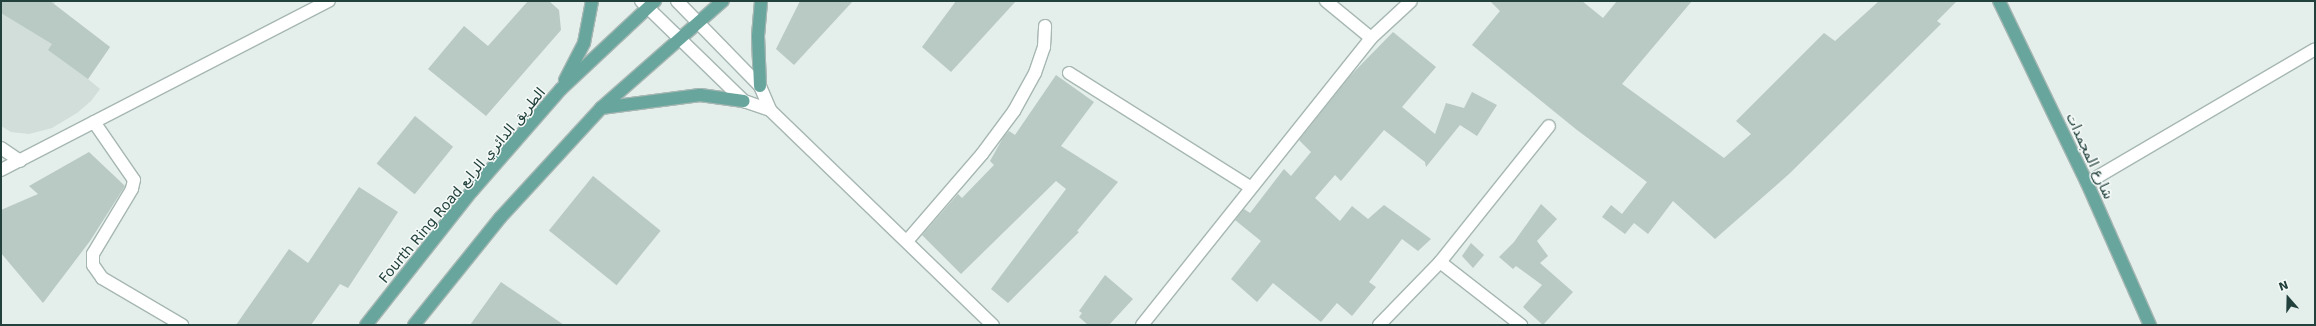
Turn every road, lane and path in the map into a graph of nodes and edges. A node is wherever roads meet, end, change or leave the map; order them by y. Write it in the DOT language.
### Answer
graph roads {
  1 [pos="329,1"];
  2 [pos="592,1"];
  3 [pos="677,1"];
  4 [pos="723,1"];
  5 [pos="761,1"];
  6 [pos="1326,1"];
  7 [pos="1411,1"];
  8 [pos="1999,1"];
  9 [pos="648,3"];
  10 [pos="698,22"];
  11 [pos="1045,26"];
  12 [pos="678,38"];
  13 [pos="1371,38"];
  14 [pos="2315,49"];
  15 [pos="1069,73"];
  16 [pos="760,86"];
  17 [pos="561,89"];
  18 [pos="744,101"];
  19 [pos="601,108"];
  20 [pos="770,110"];
  21 [pos="94,122"];
  22 [pos="1549,126"];
  23 [pos="1,148"];
  24 [pos="20,161"];
  25 [pos="1,170"];
  26 [pos="2087,183"];
  27 [pos="1250,187"];
  28 [pos="907,241"];
  29 [pos="1440,262"];
  30 [pos="182,325"];
  31 [pos="366,325"];
  32 [pos="414,325"];
  33 [pos="993,325"];
  34 [pos="1142,325"];
  35 [pos="1379,325"];
  36 [pos="1521,325"];
  37 [pos="2150,325"];
  1 -- 21 [label="street"];
  2 -- 17 [label="main road"];
  3 -- 10 [label="street"];
  4 -- 10 [label="main road"];
  5 -- 16 [label="main road"];
  6 -- 13 [label="street"];
  7 -- 13 [label="street"];
  8 -- 26 [label="main road, شارع المجمدات"];
  9 -- 12 [label="street"];
  9 -- 17 [label="main road, Fourth Ring Road الطريق الدائري الرابع"];
  10 -- 12 [label="main road"];
  10 -- 16 [label="street"];
  11 -- 28 [label="street"];
  12 -- 18 [label="street"];
  12 -- 19 [label="main road"];
  13 -- 27 [label="street"];
  14 -- 26 [label="street"];
  15 -- 27 [label="street"];
  16 -- 20 [label="street"];
  17 -- 31 [label="main road, Fourth Ring Road الطريق الدائري الرابع"];
  18 -- 19 [label="main road"];
  18 -- 20 [label="street"];
  19 -- 32 [label="main road"];
  20 -- 28 [label="street"];
  21 -- 24 [label="street"];
  21 -- 30 [label="street"];
  22 -- 29 [label="street"];
  23 -- 24 [label="street"];
  24 -- 25 [label="street"];
  26 -- 37 [label="main road, شارع المجمدات"];
  27 -- 34 [label="street"];
  28 -- 33 [label="street"];
  29 -- 35 [label="street"];
  29 -- 36 [label="street"];
}
